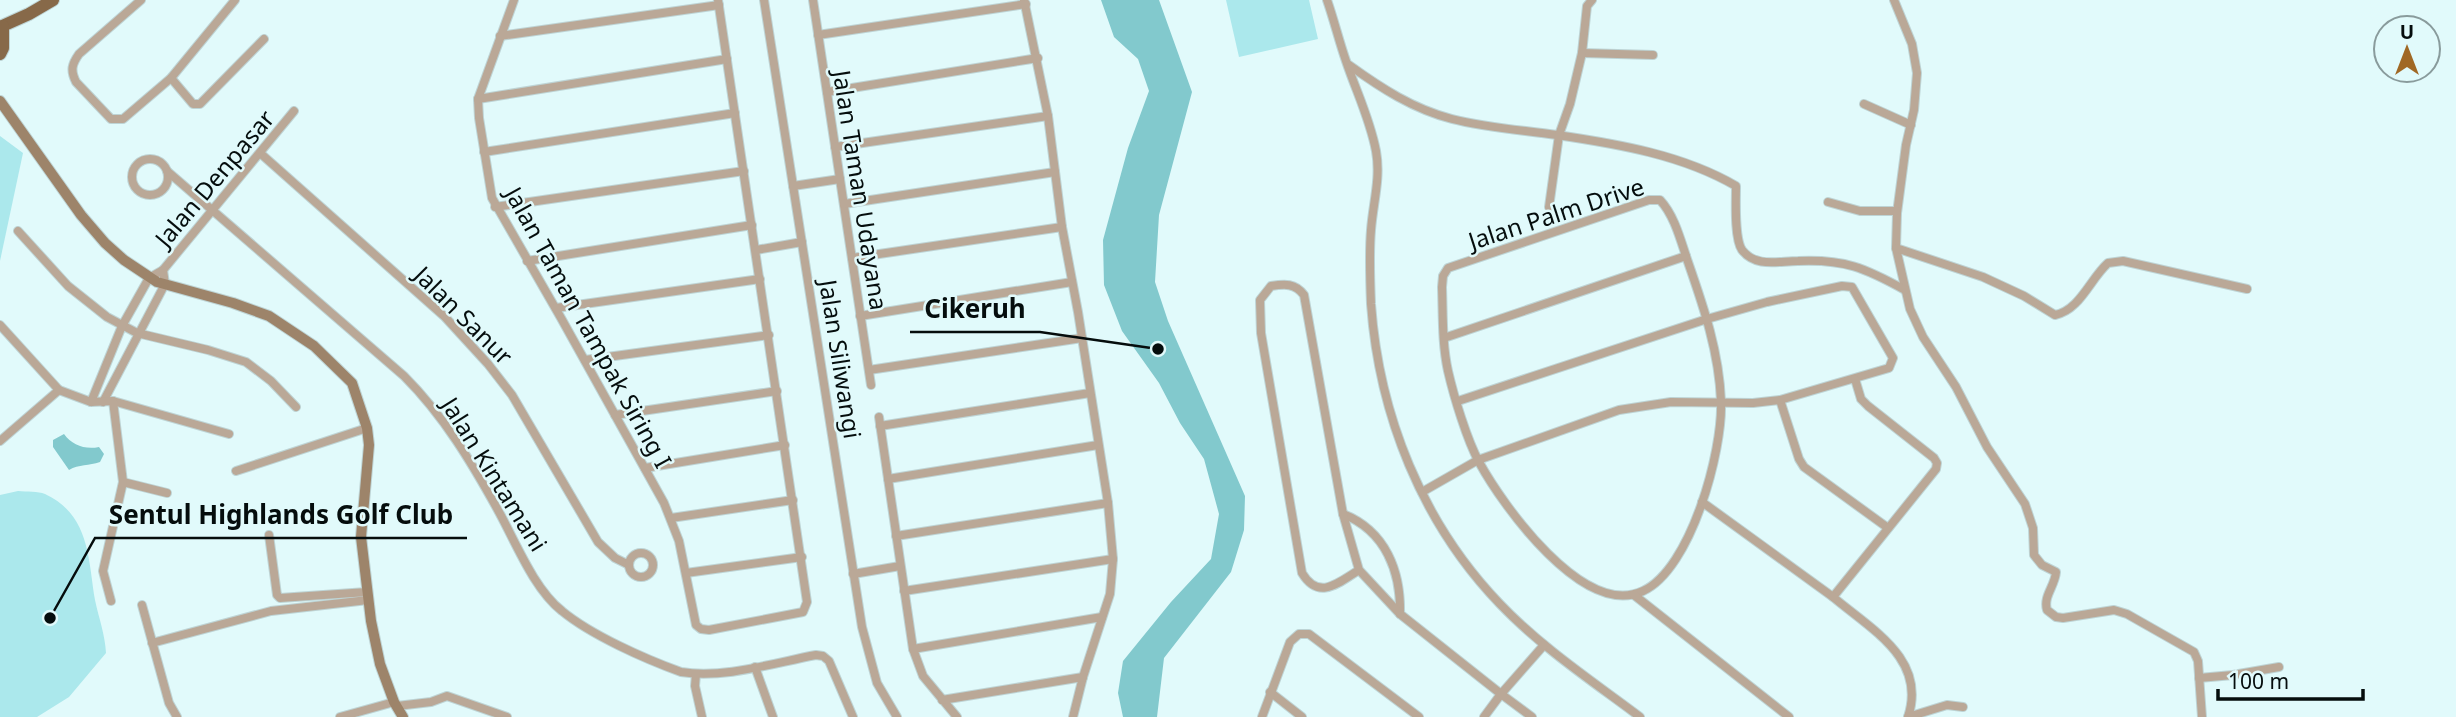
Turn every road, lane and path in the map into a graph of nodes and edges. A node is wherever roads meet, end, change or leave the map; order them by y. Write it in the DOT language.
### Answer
graph roads {
  1 [pos="53,0"];
  2 [pos="141,0"];
  3 [pos="235,0"];
  4 [pos="514,0"];
  5 [pos="764,0"];
  6 [pos="813,0"];
  7 [pos="1327,0"];
  8 [pos="1591,0"];
  9 [pos="1894,0"];
  10 [pos="718,2"];
  11 [pos="1025,2"];
  12 [pos="1,27"];
  13 [pos="818,35"];
  14 [pos="500,36"];
  15 [pos="264,39"];
  16 [pos="1582,53"];
  17 [pos="0,54"];
  18 [pos="1653,55"];
  19 [pos="727,58"];
  20 [pos="1038,58"];
  21 [pos="1347,63"];
  22 [pos="171,78"];
  23 [pos="827,92"];
  24 [pos="478,99"];
  25 [pos="0,101"];
  26 [pos="1864,104"];
  27 [pos="294,111"];
  28 [pos="735,113"];
  29 [pos="1048,116"];
  30 [pos="1911,125"];
  31 [pos="1559,135"];
  32 [pos="835,147"];
  33 [pos="484,152"];
  34 [pos="260,153"];
  35 [pos="744,171"];
  36 [pos="167,172"];
  37 [pos="1055,172"];
  38 [pos="840,179"];
  39 [pos="793,186"];
  40 [pos="1828,202"];
  41 [pos="844,204"];
  42 [pos="495,207"];
  43 [pos="1549,207"];
  44 [pos="212,209"];
  45 [pos="1897,211"];
  46 [pos="752,225"];
  47 [pos="1062,227"];
  48 [pos="18,231"];
  49 [pos="802,242"];
  50 [pos="1896,248"];
  51 [pos="756,250"];
  52 [pos="1686,256"];
  53 [pos="852,258"];
  54 [pos="527,261"];
  55 [pos="163,270"];
  56 [pos="149,278"];
  57 [pos="760,279"];
  58 [pos="1072,282"];
  59 [pos="164,284"];
  60 [pos="2247,289"];
  61 [pos="1905,290"];
  62 [pos="556,309"];
  63 [pos="860,316"];
  64 [pos="1707,319"];
  65 [pos="0,325"];
  66 [pos="122,326"];
  67 [pos="138,333"];
  68 [pos="769,335"];
  69 [pos="1082,338"];
  70 [pos="1444,338"];
  71 [pos="585,360"];
  72 [pos="869,370"];
  73 [pos="1855,379"];
  74 [pos="871,385"];
  75 [pos="59,390"];
  76 [pos="777,391"];
  77 [pos="1090,393"];
  78 [pos="1780,400"];
  79 [pos="108,401"];
  80 [pos="1458,401"];
  81 [pos="91,402"];
  82 [pos="1721,404"];
  83 [pos="296,407"];
  84 [pos="615,415"];
  85 [pos="367,428"];
  86 [pos="229,434"];
  87 [pos="1,439"];
  88 [pos="785,445"];
  89 [pos="1098,445"];
  90 [pos="1478,460"];
  91 [pos="645,468"];
  92 [pos="236,471"];
  93 [pos="888,478"];
  94 [pos="123,482"];
  95 [pos="167,492"];
  96 [pos="1422,492"];
  97 [pos="793,500"];
  98 [pos="1702,502"];
  99 [pos="1108,503"];
  100 [pos="1343,514"];
  101 [pos="671,518"];
  102 [pos="1888,528"];
  103 [pos="269,535"];
  104 [pos="896,536"];
  105 [pos="802,557"];
  106 [pos="1113,559"];
  107 [pos="629,565"];
  108 [pos="901,566"];
  109 [pos="1359,570"];
  110 [pos="686,573"];
  111 [pos="853,574"];
  112 [pos="904,592"];
  113 [pos="1633,595"];
  114 [pos="368,596"];
  115 [pos="1833,597"];
  116 [pos="111,601"];
  117 [pos="142,605"];
  118 [pos="1401,614"];
  119 [pos="1102,617"];
  120 [pos="152,643"];
  121 [pos="1544,645"];
  122 [pos="913,649"];
  123 [pos="755,667"];
  124 [pos="2279,667"];
  125 [pos="696,674"];
  126 [pos="1083,677"];
  127 [pos="2199,678"];
  128 [pos="1270,692"];
  129 [pos="1501,694"];
  130 [pos="942,700"];
  131 [pos="396,704"];
  132 [pos="1963,707"];
  133 [pos="177,717"];
  134 [pos="340,717"];
  135 [pos="403,717"];
  136 [pos="507,717"];
  137 [pos="702,717"];
  138 [pos="773,717"];
  139 [pos="853,717"];
  140 [pos="897,717"];
  141 [pos="957,717"];
  142 [pos="1073,717"];
  143 [pos="1262,717"];
  144 [pos="1303,717"];
  145 [pos="1419,717"];
  146 [pos="1484,717"];
  147 [pos="1532,717"];
  148 [pos="1640,717"];
  149 [pos="1789,717"];
  150 [pos="1908,717"];
  151 [pos="2202,717"];
  1 -- 12 [label="main road"];
  2 -- 22 [label="street"];
  3 -- 22 [label="street"];
  4 -- 14 [label="street, Jalan Taman Tampak Siring I"];
  5 -- 39 [label="street, Jalan Siliwangi"];
  6 -- 13 [label="street, Jalan Taman Udayana"];
  7 -- 21 [label="street"];
  8 -- 16 [label="street"];
  9 -- 30 [label="street"];
  10 -- 14 [label="street"];
  10 -- 19 [label="street"];
  11 -- 13 [label="street"];
  11 -- 20 [label="street"];
  12 -- 17 [label="main road"];
  13 -- 23 [label="street, Jalan Taman Udayana"];
  14 -- 24 [label="street, Jalan Taman Tampak Siring I"];
  15 -- 22 [label="street"];
  16 -- 18 [label="street"];
  16 -- 31 [label="street"];
  19 -- 24 [label="street"];
  19 -- 28 [label="street"];
  20 -- 23 [label="street"];
  20 -- 29 [label="street"];
  21 -- 31 [label="street"];
  21 -- 96 [label="street"];
  23 -- 32 [label="street, Jalan Taman Udayana"];
  24 -- 33 [label="street, Jalan Taman Tampak Siring I"];
  25 -- 56 [label="street"];
  26 -- 30 [label="street"];
  27 -- 34 [label="street, Jalan Denpasar"];
  28 -- 33 [label="street"];
  28 -- 35 [label="street"];
  29 -- 32 [label="street"];
  29 -- 37 [label="street"];
  30 -- 45 [label="street"];
  31 -- 43 [label="street"];
  31 -- 61 [label="street"];
  32 -- 38 [label="street, Jalan Taman Udayana"];
  33 -- 42 [label="street, Jalan Taman Tampak Siring I"];
  34 -- 44 [label="street, Jalan Denpasar"];
  34 -- 107 [label="street, Jalan Sanur"];
  35 -- 42 [label="street"];
  35 -- 46 [label="street"];
  36 -- 36 [label="street"];
  36 -- 44 [label="street, Jalan Kintamani"];
  37 -- 41 [label="street"];
  37 -- 47 [label="street"];
  38 -- 39 [label="street"];
  38 -- 41 [label="street, Jalan Taman Udayana"];
  39 -- 49 [label="street, Jalan Siliwangi"];
  40 -- 45 [label="street"];
  41 -- 53 [label="street, Jalan Taman Udayana"];
  42 -- 54 [label="street, Jalan Taman Tampak Siring I"];
  44 -- 55 [label="street, Jalan Denpasar"];
  44 -- 125 [label="street, Jalan Kintamani"];
  45 -- 50 [label="street"];
  46 -- 51 [label="street"];
  46 -- 54 [label="street"];
  47 -- 53 [label="street"];
  47 -- 58 [label="street"];
  48 -- 66 [label="street"];
  49 -- 51 [label="street"];
  49 -- 111 [label="street, Jalan Siliwangi"];
  50 -- 60 [label="street"];
  50 -- 61 [label="street"];
  51 -- 57 [label="street"];
  52 -- 64 [label="street, Jalan Palm Drive"];
  52 -- 70 [label="street"];
  52 -- 70 [label="street, Jalan Palm Drive"];
  53 -- 63 [label="street, Jalan Taman Udayana"];
  54 -- 62 [label="street, Jalan Taman Tampak Siring I"];
  55 -- 56 [label="street, Jalan Denpasar"];
  55 -- 59 [label="street, Jalan Denpasar"];
  56 -- 59 [label="street"];
  56 -- 66 [label="street"];
  57 -- 62 [label="street"];
  57 -- 68 [label="street"];
  58 -- 63 [label="street"];
  58 -- 69 [label="street"];
  59 -- 67 [label="street"];
  59 -- 85 [label="street"];
  61 -- 127 [label="street"];
  62 -- 71 [label="street, Jalan Taman Tampak Siring I"];
  63 -- 72 [label="street, Jalan Taman Udayana"];
  64 -- 73 [label="street"];
  64 -- 80 [label="street"];
  64 -- 82 [label="street, Jalan Palm Drive"];
  65 -- 75 [label="street"];
  66 -- 67 [label="street"];
  66 -- 81 [label="street"];
  67 -- 79 [label="street"];
  67 -- 83 [label="street"];
  68 -- 71 [label="street"];
  68 -- 76 [label="street"];
  69 -- 72 [label="street"];
  69 -- 77 [label="street"];
  70 -- 80 [label="street, Jalan Palm Drive"];
  71 -- 84 [label="street, Jalan Taman Tampak Siring I"];
  72 -- 74 [label="street, Jalan Taman Udayana"];
  73 -- 78 [label="street"];
  73 -- 102 [label="street"];
  75 -- 81 [label="street"];
  75 -- 87 [label="street"];
  76 -- 84 [label="street"];
  76 -- 88 [label="street"];
  77 -- 89 [label="street"];
  77 -- 93 [label="street"];
  78 -- 82 [label="street"];
  78 -- 102 [label="street"];
  79 -- 81 [label="street"];
  79 -- 86 [label="street"];
  79 -- 94 [label="street"];
  80 -- 90 [label="street, Jalan Palm Drive"];
  82 -- 90 [label="street"];
  82 -- 98 [label="street, Jalan Palm Drive"];
  84 -- 91 [label="street, Jalan Taman Tampak Siring I"];
  85 -- 92 [label="street"];
  85 -- 114 [label="street"];
  88 -- 91 [label="street"];
  88 -- 97 [label="street"];
  89 -- 93 [label="street"];
  89 -- 99 [label="street"];
  90 -- 96 [label="street"];
  90 -- 113 [label="street, Jalan Palm Drive"];
  91 -- 101 [label="street, Jalan Taman Tampak Siring I"];
  93 -- 104 [label="street"];
  94 -- 95 [label="street"];
  94 -- 116 [label="street"];
  96 -- 121 [label="street"];
  97 -- 101 [label="street"];
  97 -- 105 [label="street"];
  98 -- 113 [label="street, Jalan Palm Drive"];
  98 -- 115 [label="street"];
  99 -- 104 [label="street"];
  99 -- 106 [label="street"];
  100 -- 109 [label="street"];
  100 -- 109 [label="street"];
  100 -- 118 [label="street"];
  101 -- 110 [label="street, Jalan Taman Tampak Siring I"];
  102 -- 115 [label="street"];
  103 -- 114 [label="street"];
  104 -- 108 [label="street"];
  105 -- 110 [label="street"];
  105 -- 110 [label="street, Jalan Taman Tampak Siring I"];
  106 -- 112 [label="street"];
  106 -- 119 [label="street"];
  108 -- 111 [label="street"];
  108 -- 112 [label="street"];
  109 -- 118 [label="street"];
  111 -- 140 [label="street, Jalan Siliwangi"];
  112 -- 122 [label="street"];
  113 -- 149 [label="street"];
  114 -- 120 [label="street"];
  114 -- 131 [label="street"];
  115 -- 150 [label="street"];
  117 -- 120 [label="street"];
  118 -- 129 [label="street"];
  119 -- 122 [label="street"];
  119 -- 126 [label="street"];
  120 -- 133 [label="street"];
  121 -- 129 [label="street"];
  121 -- 148 [label="street"];
  122 -- 130 [label="street"];
  123 -- 125 [label="street"];
  123 -- 138 [label="street"];
  123 -- 139 [label="street"];
  124 -- 127 [label="street"];
  125 -- 137 [label="street"];
  126 -- 130 [label="street"];
  126 -- 142 [label="street"];
  127 -- 151 [label="street"];
  128 -- 143 [label="street"];
  128 -- 144 [label="street"];
  128 -- 145 [label="street"];
  129 -- 146 [label="street"];
  129 -- 147 [label="street"];
  130 -- 141 [label="street"];
  131 -- 134 [label="street"];
  131 -- 135 [label="street"];
  131 -- 136 [label="street"];
  132 -- 150 [label="street"];
}
